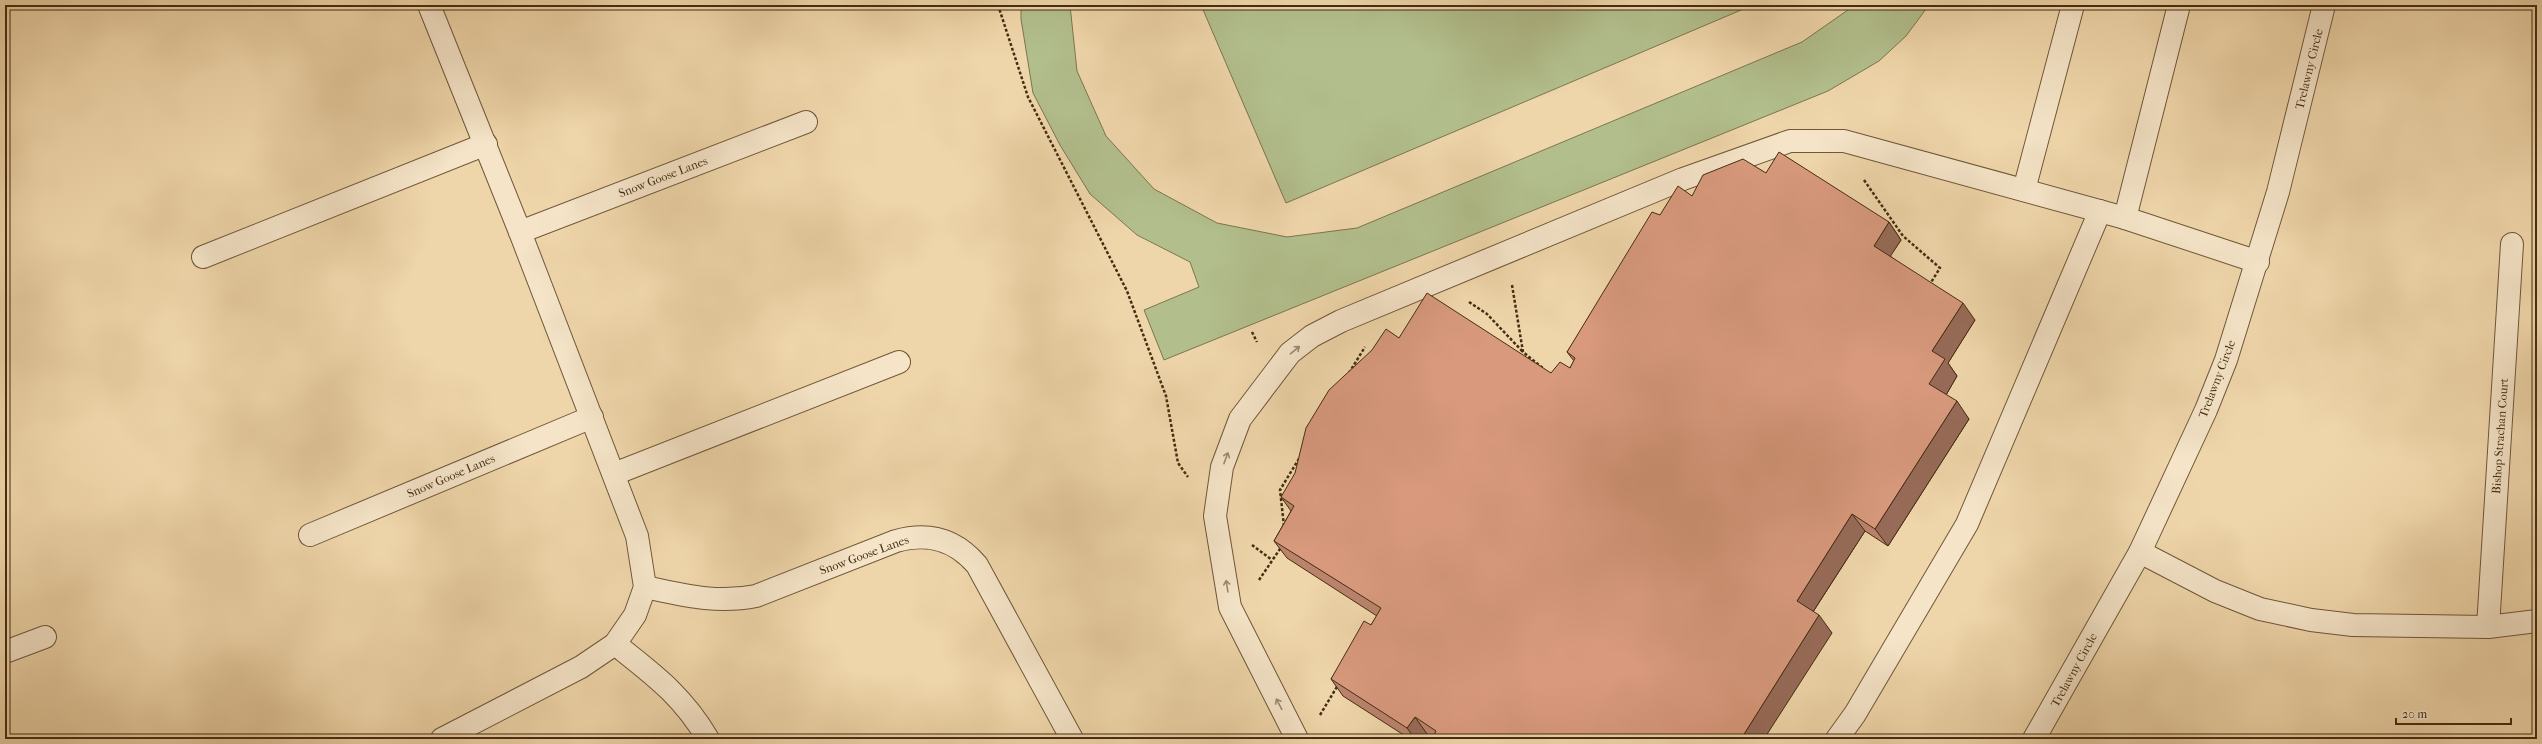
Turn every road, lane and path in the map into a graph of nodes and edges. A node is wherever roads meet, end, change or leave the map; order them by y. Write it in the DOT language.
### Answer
graph roads {
  1 [pos="429,5"];
  2 [pos="998,5"];
  3 [pos="2073,5"];
  4 [pos="2179,5"];
  5 [pos="2324,5"];
  6 [pos="806,122"];
  7 [pos="486,144"];
  8 [pos="1861,175"];
  9 [pos="2024,190"];
  10 [pos="2100,211"];
  11 [pos="2125,218"];
  12 [pos="520,232"];
  13 [pos="2512,244"];
  14 [pos="1513,249"];
  15 [pos="203,257"];
  16 [pos="2258,262"];
  17 [pos="1438,280"];
  18 [pos="1930,284"];
  19 [pos="1371,345"];
  20 [pos="1523,352"];
  21 [pos="899,362"];
  22 [pos="1348,374"];
  23 [pos="1550,374"];
  24 [pos="592,417"];
  25 [pos="1304,449"];
  26 [pos="614,474"];
  27 [pos="1215,516"];
  28 [pos="1285,532"];
  29 [pos="310,535"];
  30 [pos="1286,539"];
  31 [pos="2140,552"];
  32 [pos="645,587"];
  33 [pos="1235,616"];
  34 [pos="2537,621"];
  35 [pos="2488,627"];
  36 [pos="45,637"];
  37 [pos="615,644"];
  38 [pos="5,652"];
  39 [pos="1342,678"];
  40 [pos="1317,719"];
  41 [pos="2043,735"];
  42 [pos="442,739"];
  43 [pos="708,739"];
  44 [pos="1072,739"];
  45 [pos="1297,739"];
  46 [pos="1837,739"];
  1 -- 7 [label="street"];
  2 -- 27 [label="path"];
  3 -- 9 [label="street"];
  4 -- 11 [label="street"];
  5 -- 16 [label="street, Trelawny Circle"];
  6 -- 12 [label="street, Snow Goose Lanes"];
  7 -- 12 [label="street"];
  7 -- 15 [label="street"];
  8 -- 18 [label="path"];
  9 -- 10 [label="street"];
  9 -- 14 [label="street"];
  10 -- 11 [label="street"];
  10 -- 46 [label="street"];
  11 -- 16 [label="street"];
  12 -- 24 [label="street"];
  13 -- 35 [label="street, Bishop Strachan Court"];
  14 -- 17 [label="street"];
  14 -- 20 [label="path"];
  16 -- 31 [label="street, Trelawny Circle"];
  17 -- 20 [label="path"];
  27 -- 17 [label="street, one-way"];
  19 -- 22 [label="path"];
  20 -- 23 [label="path"];
  21 -- 26 [label="street"];
  24 -- 26 [label="street"];
  24 -- 29 [label="street, Snow Goose Lanes"];
  25 -- 28 [label="path"];
  26 -- 32 [label="street"];
  33 -- 27 [label="street, one-way"];
  30 -- 33 [label="path"];
  31 -- 35 [label="street"];
  31 -- 41 [label="street, Trelawny Circle"];
  32 -- 37 [label="street"];
  32 -- 44 [label="street, Snow Goose Lanes"];
  45 -- 33 [label="street, one-way"];
  34 -- 35 [label="street"];
  36 -- 38 [label="street"];
  37 -- 42 [label="street"];
  37 -- 43 [label="street"];
  39 -- 40 [label="path"];
}
